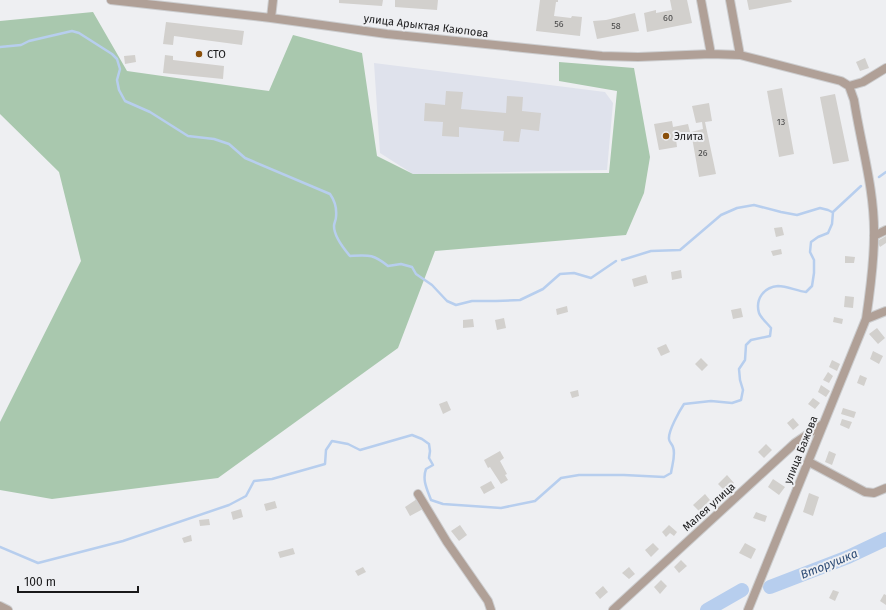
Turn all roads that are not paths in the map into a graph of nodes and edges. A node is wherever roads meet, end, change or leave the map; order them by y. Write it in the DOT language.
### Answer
graph roads {
  1 [pos="111,0"];
  2 [pos="273,0"];
  3 [pos="700,0"];
  4 [pos="730,0"];
  5 [pos="271,18"];
  6 [pos="711,54"];
  7 [pos="740,55"];
  8 [pos="886,68"];
  9 [pos="849,86"];
  10 [pos="886,230"];
  11 [pos="874,236"];
  12 [pos="886,311"];
  13 [pos="866,319"];
  14 [pos="824,424"];
  15 [pos="809,462"];
  16 [pos="886,488"];
  17 [pos="418,494"];
  18 [pos="0,606"];
  19 [pos="8,610"];
  20 [pos="492,610"];
  21 [pos="613,610"];
  22 [pos="748,610"];
  1 -- 5 [label="street, улица Арыктая Каюпова"];
  2 -- 5 [label="street"];
  3 -- 6 [label="street"];
  4 -- 7 [label="street"];
  5 -- 6 [label="street, улица Арыктая Каюпова"];
  6 -- 7 [label="street, улица Арыктая Каюпова"];
  7 -- 9 [label="street, улица Арыктая Каюпова"];
  8 -- 9 [label="street"];
  9 -- 11 [label="street, улица Бажова"];
  10 -- 11 [label="street"];
  11 -- 13 [label="street, улица Бажова"];
  12 -- 13 [label="street"];
  13 -- 14 [label="street, улица Бажова"];
  14 -- 15 [label="street, улица Бажова"];
  14 -- 21 [label="street, Малея улица"];
  15 -- 16 [label="street"];
  15 -- 22 [label="street, улица Бажова"];
  17 -- 20 [label="street"];
  18 -- 19 [label="street"];
}
